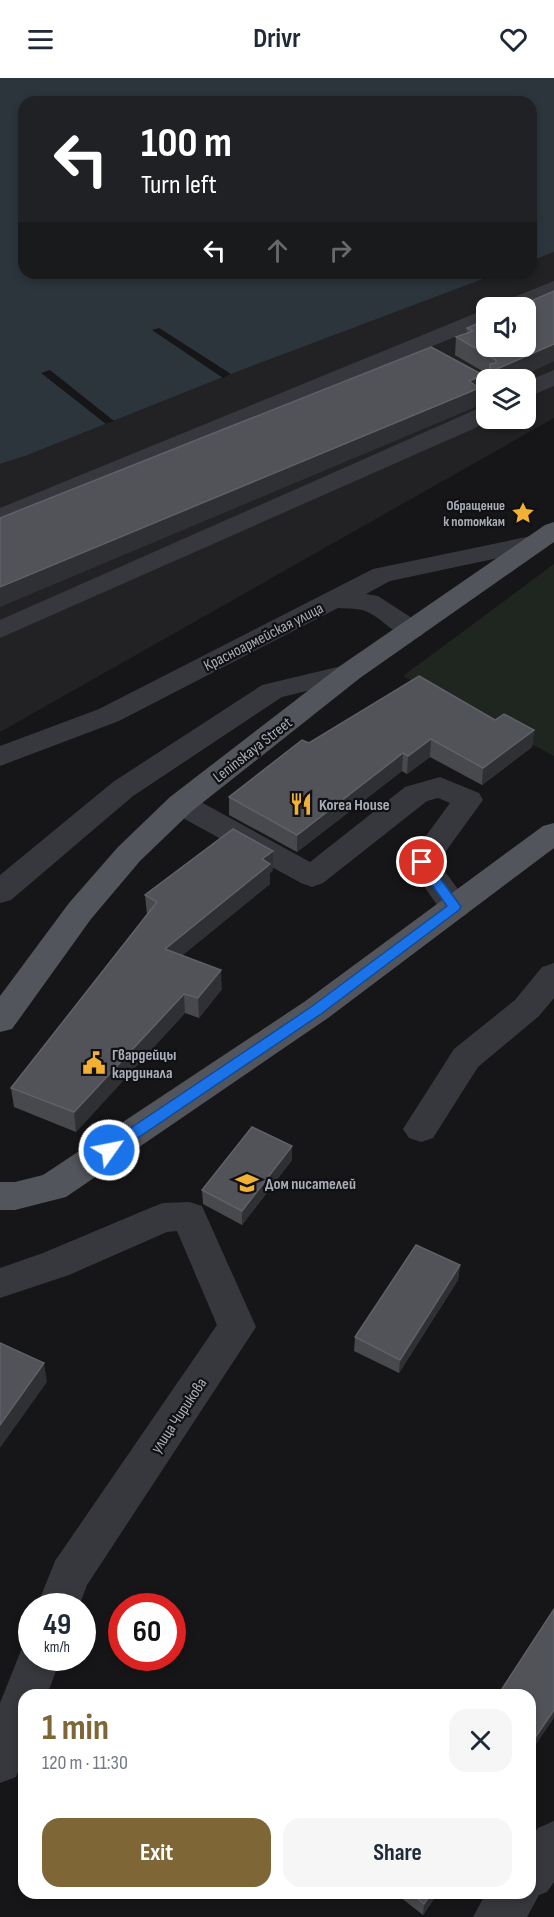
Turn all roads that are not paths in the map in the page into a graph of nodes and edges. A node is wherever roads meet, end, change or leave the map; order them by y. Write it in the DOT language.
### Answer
graph roads {
  1 [pos="554,288"];
  2 [pos="533,297"];
  3 [pos="476,322"];
  4 [pos="554,377"];
  5 [pos="536,386"];
  6 [pos="476,417"];
  7 [pos="0,517"];
  8 [pos="545,537"];
  9 [pos="333,600"];
  10 [pos="0,630"];
  11 [pos="411,630"];
  12 [pos="350,672"];
  13 [pos="0,757"];
  14 [pos="181,804"];
  15 [pos="554,833"];
  16 [pos="0,892"];
  17 [pos="455,907"];
  18 [pos="554,975"];
  19 [pos="543,1001"];
  20 [pos="0,1020"];
  21 [pos="421,1129"];
  22 [pos="53,1187"];
  23 [pos="0,1196"];
  24 [pos="0,1212"];
  25 [pos="0,1283"];
  26 [pos="63,1593"];
  27 [pos="34,1671"];
  28 [pos="27,1689"];
  29 [pos="18,1712"];
  30 [pos="0,1761"];
  31 [pos="554,1844"];
  32 [pos="536,1867"];
  33 [pos="511,1899"];
  34 [pos="497,1917"];
  1 -- 2 [label="street"];
  3 -- 7 [label="street"];
  4 -- 5 [label="street"];
  6 -- 10 [label="street"];
  8 -- 9 [label="street, Красноармейская улица"];
  8 -- 11 [label="main road, Leninskaya Street"];
  9 -- 11 [label="street"];
  9 -- 13 [label="street, Красноармейская улица"];
  11 -- 12 [label="main road, Leninskaya Street"];
  12 -- 14 [label="main road, Leninskaya Street"];
  12 -- 16 [label="street"];
  14 -- 17 [label="street"];
  14 -- 20 [label="main road, Leninskaya Street"];
  15 -- 17 [label="main road"];
  17 -- 22 [label="main road"];
  18 -- 19 [label="street"];
  19 -- 21 [label="street"];
  22 -- 23 [label="main road"];
  22 -- 24 [label="main road"];
  25 -- 26 [label="street, улица Чирикова"];
  27 -- 28 [label="street"];
  29 -- 30 [label="street"];
  31 -- 32 [label="street"];
  33 -- 34 [label="street"];
}
